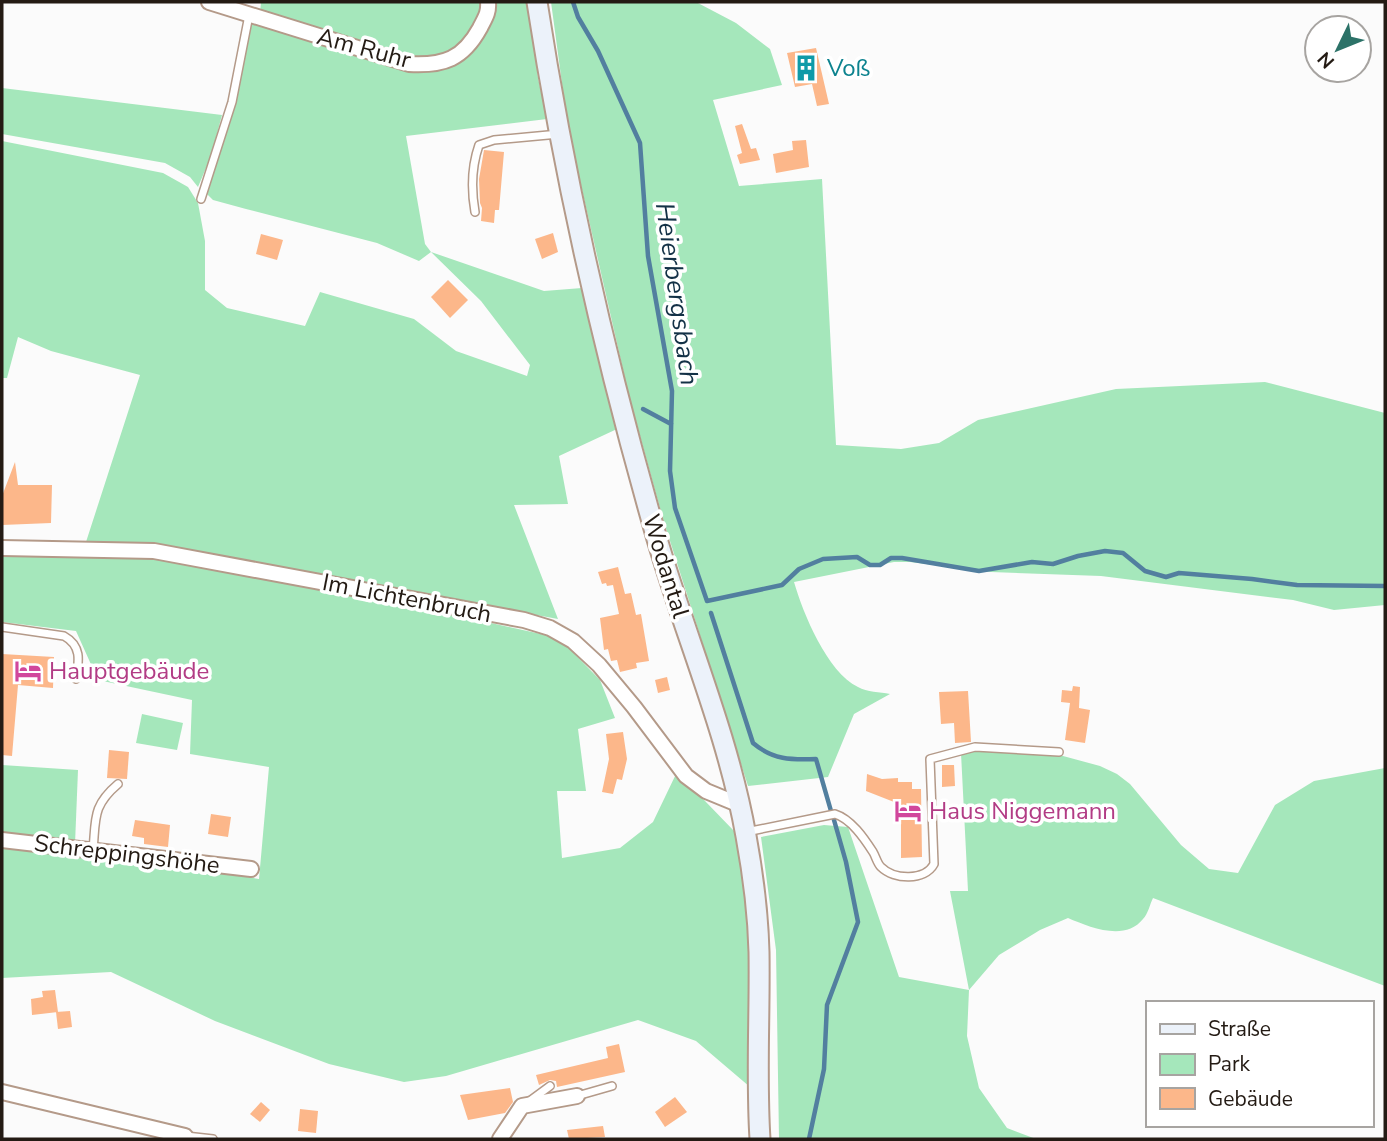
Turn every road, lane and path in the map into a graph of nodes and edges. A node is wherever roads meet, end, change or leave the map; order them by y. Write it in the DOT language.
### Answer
graph roads {
  1 [pos="209,2"];
  2 [pos="488,2"];
  3 [pos="537,2"];
  4 [pos="249,15"];
  5 [pos="559,134"];
  6 [pos="201,199"];
  7 [pos="475,212"];
  8 [pos="2,548"];
  9 [pos="2,627"];
  10 [pos="76,679"];
  11 [pos="1059,752"];
  12 [pos="118,784"];
  13 [pos="740,805"];
  14 [pos="745,832"];
  15 [pos="2,840"];
  16 [pos="93,850"];
  17 [pos="251,869"];
  18 [pos="551,1086"];
  19 [pos="612,1086"];
  20 [pos="2,1092"];
  21 [pos="577,1096"];
  22 [pos="522,1107"];
  23 [pos="758,1137"];
  24 [pos="186,1138"];
  25 [pos="213,1139"];
  26 [pos="500,1139"];
  1 -- 4 [label="street, Am Ruhr"];
  2 -- 4 [label="street, Am Ruhr"];
  3 -- 5 [label="main road, Wodantal"];
  4 -- 6 [label="lane"];
  5 -- 7 [label="lane"];
  5 -- 13 [label="main road, Wodantal"];
  8 -- 13 [label="street, Im Lichtenbruch"];
  9 -- 10 [label="lane"];
  11 -- 14 [label="lane"];
  12 -- 16 [label="lane"];
  13 -- 14 [label="main road, Wodantal"];
  14 -- 23 [label="main road, Wodantal"];
  15 -- 16 [label="street, Schreppingshöhe"];
  16 -- 17 [label="street, Schreppingshöhe"];
  18 -- 22 [label="lane"];
  19 -- 21 [label="lane"];
  20 -- 24 [label="street"];
  21 -- 22 [label="street"];
  22 -- 26 [label="street"];
  24 -- 25 [label="lane"];
}
